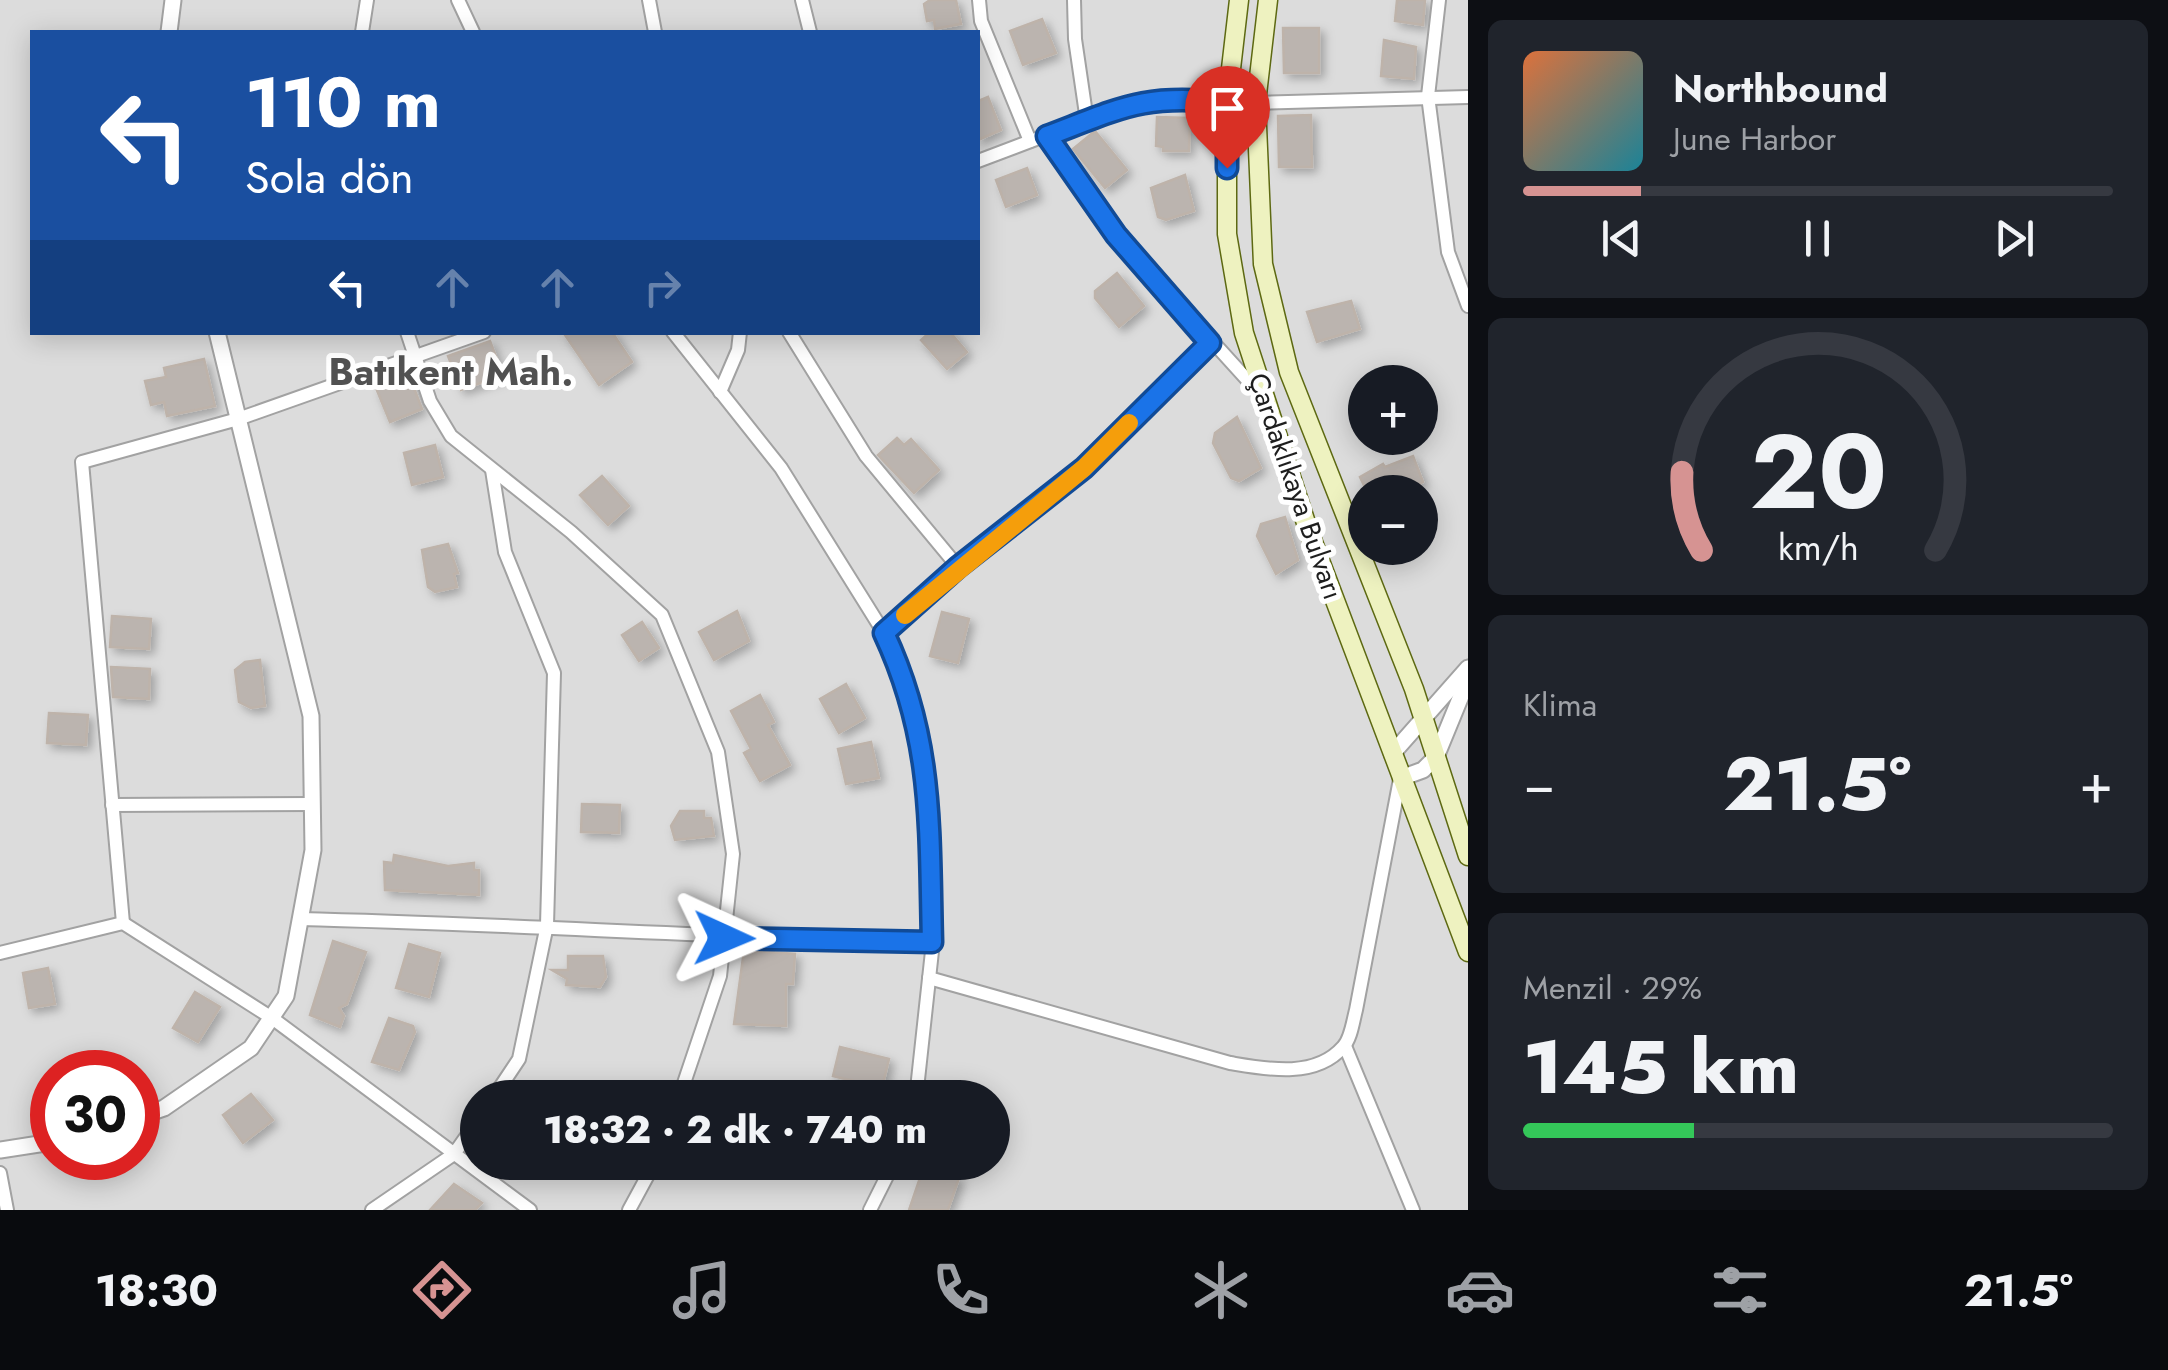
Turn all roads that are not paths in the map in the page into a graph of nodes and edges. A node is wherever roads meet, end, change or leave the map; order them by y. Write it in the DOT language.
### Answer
graph roads {
  1 [pos="173,0"];
  2 [pos="367,0"];
  3 [pos="458,0"];
  4 [pos="649,0"];
  5 [pos="802,0"];
  6 [pos="979,0"];
  7 [pos="1074,0"];
  8 [pos="1239,0"];
  9 [pos="1268,0"];
  10 [pos="1439,0"];
  11 [pos="169,30"];
  12 [pos="362,30"];
  13 [pos="472,30"];
  14 [pos="655,30"];
  15 [pos="810,30"];
  16 [pos="1428,96"];
  17 [pos="1468,97"];
  18 [pos="1227,103"];
  19 [pos="1256,104"];
  20 [pos="1086,121"];
  21 [pos="1047,136"];
  22 [pos="1030,140"];
  23 [pos="980,159"];
  24 [pos="1468,306"];
  25 [pos="218,335"];
  26 [pos="408,335"];
  27 [pos="477,335"];
  28 [pos="675,335"];
  29 [pos="740,335"];
  30 [pos="791,335"];
  31 [pos="1210,343"];
  32 [pos="416,360"];
  33 [pos="720,392"];
  34 [pos="1265,399"];
  35 [pos="238,420"];
  36 [pos="492,470"];
  37 [pos="958,567"];
  38 [pos="884,633"];
  39 [pos="1468,668"];
  40 [pos="1468,679"];
  41 [pos="1425,720"];
  42 [pos="1392,754"];
  43 [pos="1436,757"];
  44 [pos="1401,778"];
  45 [pos="112,804"];
  46 [pos="312,804"];
  47 [pos="1468,856"];
  48 [pos="300,919"];
  49 [pos="122,922"];
  50 [pos="547,925"];
  51 [pos="724,938"];
  52 [pos="932,942"];
  53 [pos="1468,952"];
  54 [pos="0,953"];
  55 [pos="929,978"];
  56 [pos="272,1018"];
  57 [pos="1345,1046"];
  58 [pos="505,1080"];
  59 [pos="685,1080"];
  60 [pos="918,1080"];
  61 [pos="160,1109"];
  62 [pos="30,1145"];
  63 [pos="460,1146"];
  64 [pos="0,1150"];
  65 [pos="454,1154"];
  66 [pos="0,1173"];
  67 [pos="646,1180"];
  68 [pos="885,1180"];
  69 [pos="7,1210"];
  70 [pos="372,1210"];
  71 [pos="530,1210"];
  72 [pos="630,1210"];
  73 [pos="870,1210"];
  74 [pos="1413,1210"];
  1 -- 11 [label="street"];
  2 -- 12 [label="street"];
  3 -- 13 [label="street"];
  4 -- 14 [label="street"];
  5 -- 15 [label="street"];
  6 -- 22 [label="street"];
  7 -- 20 [label="street"];
  8 -- 18 [label="main road, Çardaklıkaya Bulvarı"];
  9 -- 19 [label="main road, Çardaklıkaya Bulvarı"];
  10 -- 16 [label="street"];
  16 -- 17 [label="street"];
  16 -- 19 [label="street"];
  16 -- 24 [label="street"];
  18 -- 19 [label="street"];
  18 -- 20 [label="street"];
  18 -- 34 [label="main road, Çardaklıkaya Bulvarı"];
  19 -- 41 [label="main road, Çardaklıkaya Bulvarı"];
  20 -- 21 [label="street"];
  21 -- 22 [label="street"];
  21 -- 31 [label="street"];
  22 -- 23 [label="street"];
  25 -- 35 [label="street"];
  26 -- 32 [label="street"];
  27 -- 32 [label="street"];
  28 -- 33 [label="street"];
  29 -- 33 [label="street"];
  30 -- 37 [label="street"];
  31 -- 34 [label="street"];
  31 -- 37 [label="street"];
  32 -- 35 [label="street"];
  32 -- 36 [label="street"];
  33 -- 38 [label="street"];
  34 -- 42 [label="main road, Çardaklıkaya Bulvarı"];
  35 -- 45 [label="street"];
  35 -- 46 [label="street"];
  36 -- 50 [label="street"];
  36 -- 51 [label="street"];
  37 -- 38 [label="street"];
  38 -- 52 [label="street"];
  39 -- 41 [label="street"];
  40 -- 43 [label="street"];
  41 -- 42 [label="street"];
  41 -- 43 [label="main road, Çardaklıkaya Bulvarı"];
  42 -- 44 [label="main road, Çardaklıkaya Bulvarı"];
  43 -- 44 [label="street"];
  43 -- 47 [label="main road, Çardaklıkaya Bulvarı"];
  44 -- 53 [label="main road, Çardaklıkaya Bulvarı"];
  44 -- 57 [label="street"];
  45 -- 46 [label="street"];
  45 -- 49 [label="street"];
  46 -- 48 [label="street"];
  48 -- 50 [label="street"];
  48 -- 56 [label="street"];
  49 -- 54 [label="street"];
  49 -- 56 [label="street"];
  50 -- 51 [label="street"];
  50 -- 58 [label="street"];
  51 -- 52 [label="street"];
  51 -- 59 [label="street"];
  52 -- 55 [label="street"];
  55 -- 57 [label="street"];
  55 -- 60 [label="street"];
  56 -- 61 [label="street"];
  56 -- 65 [label="street"];
  57 -- 74 [label="street"];
  62 -- 64 [label="street"];
  63 -- 65 [label="street"];
  65 -- 70 [label="street"];
  65 -- 71 [label="street"];
  66 -- 69 [label="street"];
  67 -- 72 [label="street"];
  68 -- 73 [label="street"];
}
